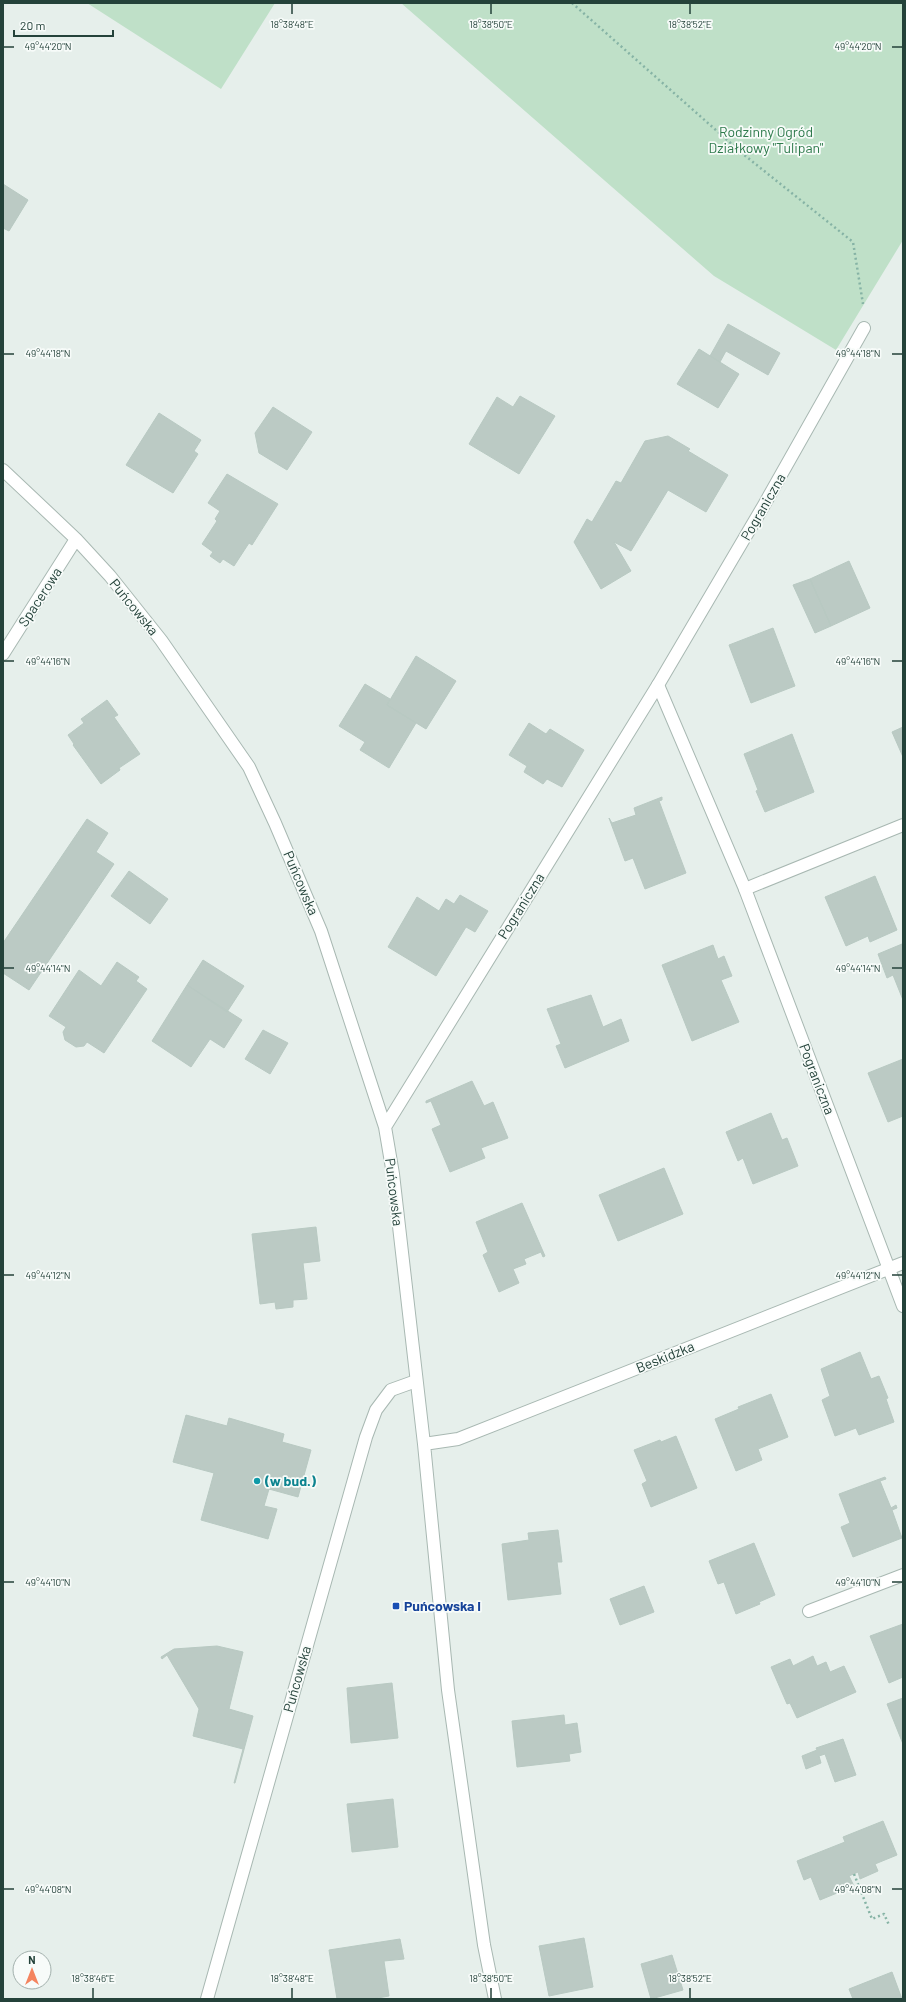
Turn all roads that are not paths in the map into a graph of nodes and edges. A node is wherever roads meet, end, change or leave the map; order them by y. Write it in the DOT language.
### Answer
graph roads {
  1 [pos="864,328"];
  2 [pos="3,470"];
  3 [pos="76,539"];
  4 [pos="3,654"];
  5 [pos="658,685"];
  6 [pos="903,825"];
  7 [pos="745,889"];
  8 [pos="385,1127"];
  9 [pos="903,1263"];
  10 [pos="888,1269"];
  11 [pos="903,1306"];
  12 [pos="416,1380"];
  13 [pos="424,1444"];
  14 [pos="903,1575"];
  15 [pos="809,1611"];
  16 [pos="207,1999"];
  17 [pos="495,1999"];
  1 -- 5 [label="street, Pograniczna"];
  2 -- 3 [label="street, Puńcowska"];
  3 -- 4 [label="street, Spacerowa"];
  3 -- 8 [label="street, Puńcowska"];
  5 -- 7 [label="street, Pograniczna"];
  5 -- 8 [label="street, Pograniczna"];
  6 -- 7 [label="street"];
  7 -- 10 [label="street, Pograniczna"];
  8 -- 12 [label="street, Puńcowska"];
  9 -- 10 [label="street, Beskidzka"];
  10 -- 11 [label="street, Pograniczna"];
  10 -- 13 [label="street, Beskidzka"];
  12 -- 13 [label="street, Puńcowska"];
  12 -- 16 [label="street, Puńcowska"];
  13 -- 17 [label="street, Puńcowska"];
  14 -- 15 [label="street"];
}
